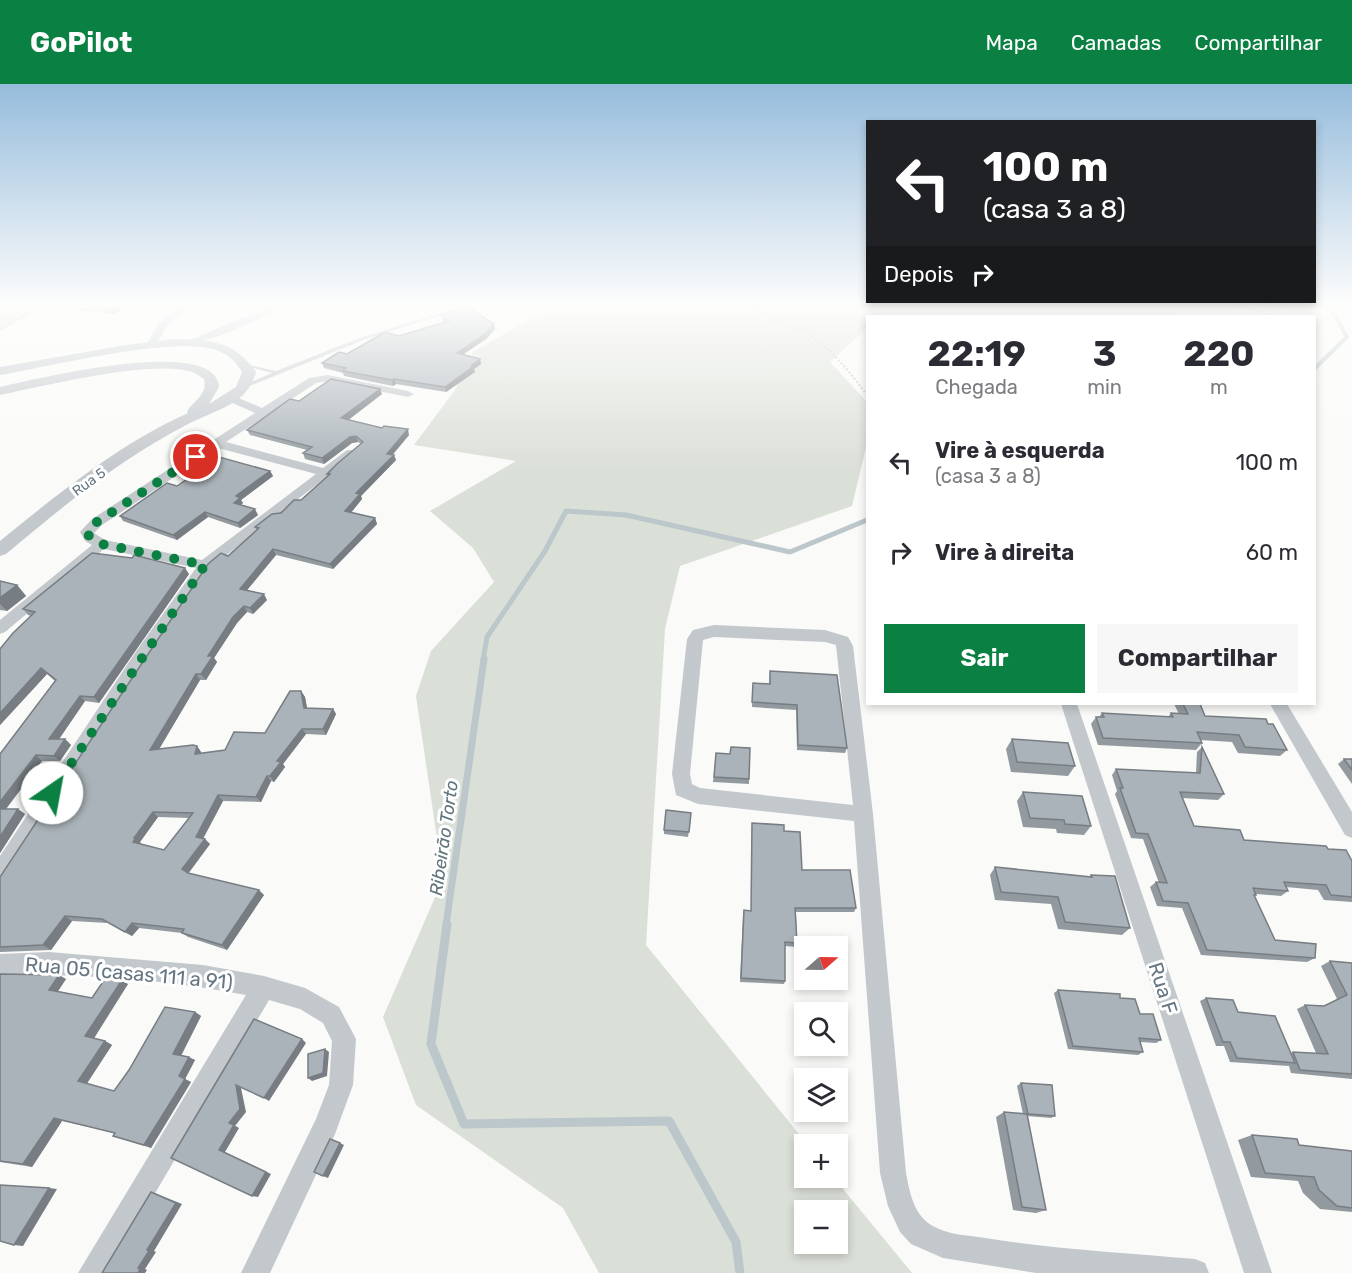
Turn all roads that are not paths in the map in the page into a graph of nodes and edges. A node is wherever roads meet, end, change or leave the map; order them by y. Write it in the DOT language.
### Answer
graph roads {
  1 [pos="61,360"];
  2 [pos="139,360"];
  3 [pos="244,360"];
  4 [pos="307,360"];
  5 [pos="247,365"];
  6 [pos="135,367"];
  7 [pos="0,371"];
  8 [pos="276,373"];
  9 [pos="245,386"];
  10 [pos="0,390"];
  11 [pos="211,393"];
  12 [pos="408,394"];
  13 [pos="230,398"];
  14 [pos="261,412"];
  15 [pos="182,421"];
  16 [pos="215,443"];
  17 [pos="357,448"];
  18 [pos="326,473"];
  19 [pos="101,544"];
  20 [pos="0,550"];
  21 [pos="205,565"];
  22 [pos="0,628"];
  23 [pos="1069,705"];
  24 [pos="1279,705"];
  25 [pos="863,814"];
  26 [pos="1352,830"];
  27 [pos="0,873"];
  28 [pos="0,965"];
  29 [pos="264,987"];
  30 [pos="92,1273"];
  31 [pos="255,1273"];
  32 [pos="1195,1273"];
  33 [pos="1258,1273"];
  1 -- 7 [label="street"];
  2 -- 6 [label="street"];
  3 -- 5 [label="street"];
  4 -- 8 [label="lane"];
  5 -- 8 [label="lane"];
  5 -- 9 [label="street"];
  6 -- 10 [label="street"];
  6 -- 11 [label="street"];
  8 -- 9 [label="lane"];
  9 -- 13 [label="street"];
  11 -- 13 [label="street"];
  11 -- 15 [label="street"];
  12 -- 14 [label="street"];
  13 -- 14 [label="street"];
  13 -- 15 [label="street"];
  14 -- 16 [label="street"];
  15 -- 20 [label="street, Rua 5"];
  16 -- 18 [label="street"];
  16 -- 19 [label="street"];
  17 -- 18 [label="street"];
  18 -- 21 [label="street"];
  19 -- 21 [label="street"];
  19 -- 22 [label="street"];
  21 -- 27 [label="street"];
  23 -- 33 [label="street, Rua F"];
  24 -- 26 [label="street"];
  25 -- 25 [label="street"];
  25 -- 32 [label="street"];
  28 -- 29 [label="street, Rua 05 (casas 111 a 91)"];
  29 -- 30 [label="street"];
  29 -- 31 [label="street, Rua 05 (casas 111 a 91)"];
}
